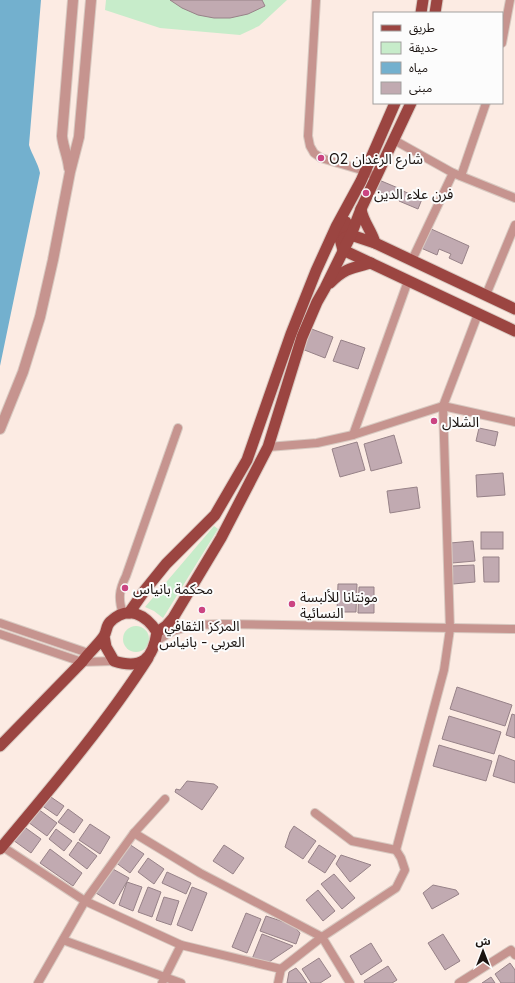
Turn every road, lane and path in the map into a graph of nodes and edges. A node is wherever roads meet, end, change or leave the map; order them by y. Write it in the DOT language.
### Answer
graph roads {
  1 [pos="73,0"];
  2 [pos="90,0"];
  3 [pos="316,0"];
  4 [pos="423,0"];
  5 [pos="437,0"];
  6 [pos="510,0"];
  7 [pos="421,12"];
  8 [pos="435,12"];
  9 [pos="503,38"];
  10 [pos="395,104"];
  11 [pos="411,104"];
  12 [pos="486,104"];
  13 [pos="394,140"];
  14 [pos="70,172"];
  15 [pos="457,174"];
  16 [pos="363,176"];
  17 [pos="376,177"];
  18 [pos="515,198"];
  19 [pos="361,209"];
  20 [pos="515,225"];
  21 [pos="351,235"];
  22 [pos="375,244"];
  23 [pos="341,245"];
  24 [pos="412,260"];
  25 [pos="371,263"];
  26 [pos="316,271"];
  27 [pos="408,280"];
  28 [pos="325,288"];
  29 [pos="486,295"];
  30 [pos="515,309"];
  31 [pos="478,314"];
  32 [pos="515,331"];
  33 [pos="443,406"];
  34 [pos="515,422"];
  35 [pos="178,428"];
  36 [pos="0,429"];
  37 [pos="353,435"];
  38 [pos="268,447"];
  39 [pos="215,515"];
  40 [pos="230,521"];
  41 [pos="126,613"];
  42 [pos="0,623"];
  43 [pos="450,628"];
  44 [pos="515,629"];
  45 [pos="0,634"];
  46 [pos="104,636"];
  47 [pos="156,637"];
  48 [pos="149,657"];
  49 [pos="85,658"];
  50 [pos="114,661"];
  51 [pos="0,746"];
  52 [pos="165,799"];
  53 [pos="316,813"];
  54 [pos="134,833"];
  55 [pos="1,847"];
  56 [pos="396,850"];
  57 [pos="85,901"];
  58 [pos="322,937"];
  59 [pos="63,940"];
  60 [pos="181,946"];
  61 [pos="515,955"];
  62 [pos="281,969"];
  63 [pos="164,980"];
  64 [pos="38,983"];
  65 [pos="181,983"];
  66 [pos="278,983"];
  67 [pos="350,983"];
  68 [pos="459,983"];
  1 -- 14 [label="street"];
  2 -- 14 [label="street"];
  3 -- 16 [label="street"];
  4 -- 7 [label="main road"];
  5 -- 8 [label="main road"];
  6 -- 9 [label="street"];
  10 -- 16 [label="main road"];
  11 -- 13 [label="main road"];
  12 -- 15 [label="street"];
  13 -- 15 [label="street"];
  13 -- 17 [label="main road"];
  14 -- 36 [label="street"];
  15 -- 18 [label="street"];
  15 -- 24 [label="street"];
  16 -- 17 [label="street"];
  16 -- 23 [label="main road"];
  16 -- 26 [label="main road"];
  17 -- 19 [label="main road"];
  19 -- 21 [label="main road"];
  19 -- 22 [label="main road"];
  20 -- 29 [label="street"];
  21 -- 22 [label="main road"];
  21 -- 23 [label="main road"];
  22 -- 24 [label="main road"];
  23 -- 25 [label="main road"];
  23 -- 26 [label="main road"];
  23 -- 28 [label="main road"];
  24 -- 29 [label="main road"];
  25 -- 27 [label="main road"];
  25 -- 28 [label="main road"];
  26 -- 39 [label="main road"];
  27 -- 31 [label="main road"];
  27 -- 37 [label="street"];
  28 -- 38 [label="main road"];
  29 -- 30 [label="main road"];
  31 -- 32 [label="main road"];
  31 -- 33 [label="street"];
  33 -- 34 [label="street"];
  33 -- 37 [label="street"];
  33 -- 43 [label="street"];
  35 -- 41 [label="street"];
  37 -- 38 [label="street"];
  38 -- 40 [label="main road"];
  39 -- 40 [label="main road"];
  39 -- 41 [label="main road"];
  40 -- 47 [label="main road"];
  41 -- 46 [label="main road"];
  41 -- 47 [label="main road"];
  42 -- 49 [label="street"];
  43 -- 44 [label="street"];
  43 -- 47 [label="street"];
  43 -- 56 [label="street"];
  45 -- 49 [label="street"];
  46 -- 49 [label="main road"];
  46 -- 50 [label="main road"];
  47 -- 48 [label="main road"];
  48 -- 50 [label="main road"];
  48 -- 55 [label="main road"];
  49 -- 50 [label="street"];
  49 -- 51 [label="main road"];
  52 -- 54 [label="street"];
  53 -- 56 [label="street"];
  54 -- 57 [label="street"];
  54 -- 58 [label="street"];
  55 -- 57 [label="street"];
  56 -- 58 [label="street"];
  57 -- 59 [label="street"];
  57 -- 60 [label="street"];
  58 -- 62 [label="street"];
  58 -- 67 [label="street"];
  59 -- 63 [label="street"];
  59 -- 64 [label="street"];
  60 -- 62 [label="street"];
  60 -- 63 [label="street"];
  61 -- 68 [label="street"];
  62 -- 66 [label="street"];
  63 -- 65 [label="street"];
}
